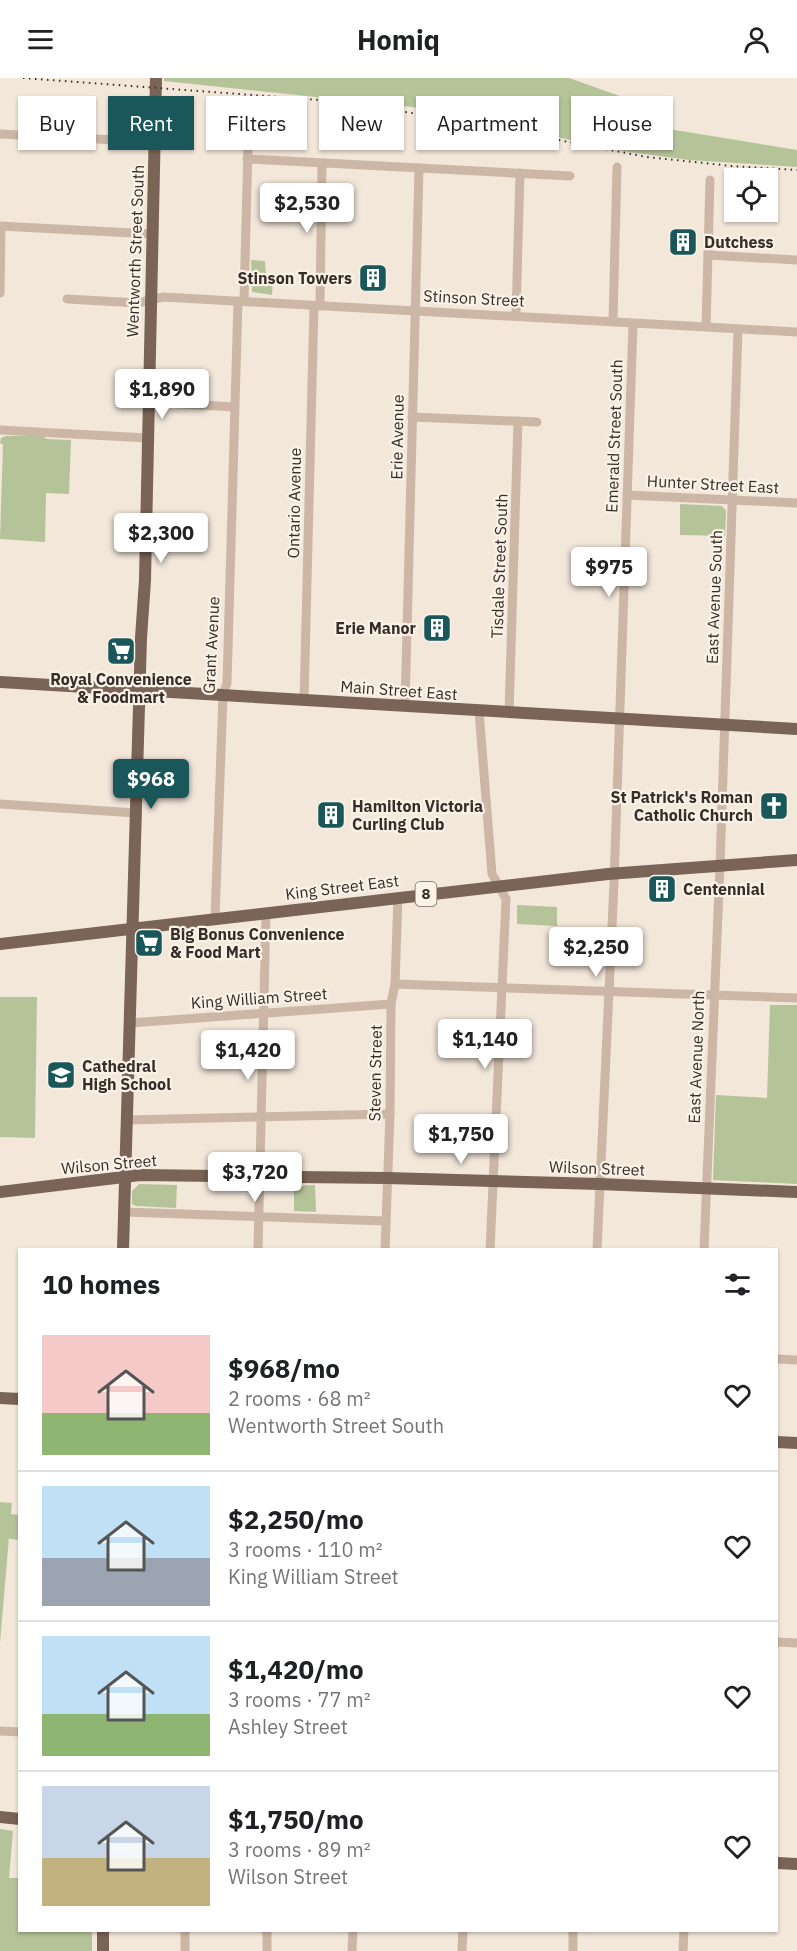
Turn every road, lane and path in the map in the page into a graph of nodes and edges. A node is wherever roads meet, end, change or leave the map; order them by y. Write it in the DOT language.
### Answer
graph roads {
  1 [pos="156,78"];
  2 [pos="156,96"];
  3 [pos="0,134"];
  4 [pos="108,140"];
  5 [pos="155,150"];
  6 [pos="248,150"];
  7 [pos="248,159"];
  8 [pos="322,164"];
  9 [pos="616,167"];
  10 [pos="419,168"];
  11 [pos="520,173"];
  12 [pos="570,176"];
  13 [pos="710,180"];
  14 [pos="1,226"];
  15 [pos="151,234"];
  16 [pos="708,255"];
  17 [pos="797,260"];
  18 [pos="0,293"];
  19 [pos="67,299"];
  20 [pos="150,299"];
  21 [pos="241,301"];
  22 [pos="317,306"];
  23 [pos="415,310"];
  24 [pos="516,315"];
  25 [pos="613,321"];
  26 [pos="633,324"];
  27 [pos="706,327"];
  28 [pos="738,329"];
  29 [pos="797,332"];
  30 [pos="148,402"];
  31 [pos="234,407"];
  32 [pos="412,417"];
  33 [pos="518,421"];
  34 [pos="537,422"];
  35 [pos="0,430"];
  36 [pos="147,438"];
  37 [pos="627,495"];
  38 [pos="732,500"];
  39 [pos="797,503"];
  40 [pos="0,682"];
  41 [pos="139,691"];
  42 [pos="223,695"];
  43 [pos="304,700"];
  44 [pos="405,707"];
  45 [pos="479,711"];
  46 [pos="509,713"];
  47 [pos="618,719"];
  48 [pos="724,724"];
  49 [pos="797,729"];
  50 [pos="0,804"];
  51 [pos="136,813"];
  52 [pos="797,860"];
  53 [pos="720,866"];
  54 [pos="614,873"];
  55 [pos="500,886"];
  56 [pos="398,897"];
  57 [pos="266,913"];
  58 [pos="215,918"];
  59 [pos="132,928"];
  60 [pos="0,944"];
  61 [pos="395,984"];
  62 [pos="502,988"];
  63 [pos="609,992"];
  64 [pos="714,995"];
  65 [pos="797,998"];
  66 [pos="392,1004"];
  67 [pos="263,1013"];
  68 [pos="130,1023"];
  69 [pos="390,1114"];
  70 [pos="261,1117"];
  71 [pos="126,1120"];
  72 [pos="125,1177"];
  73 [pos="259,1177"];
  74 [pos="387,1178"];
  75 [pos="493,1181"];
  76 [pos="600,1184"];
  77 [pos="706,1188"];
  78 [pos="0,1192"];
  79 [pos="797,1192"];
  80 [pos="124,1212"];
  81 [pos="259,1217"];
  82 [pos="385,1221"];
  83 [pos="123,1248"];
  84 [pos="258,1248"];
  85 [pos="384,1248"];
  86 [pos="490,1248"];
  87 [pos="597,1248"];
  88 [pos="704,1248"];
  89 [pos="778,1359"];
  90 [pos="797,1360"];
  91 [pos="0,1398"];
  92 [pos="18,1399"];
  93 [pos="778,1442"];
  94 [pos="797,1443"];
  95 [pos="778,1642"];
  96 [pos="797,1643"];
  97 [pos="0,1731"];
  98 [pos="18,1732"];
  99 [pos="0,1817"];
  100 [pos="18,1819"];
  101 [pos="778,1863"];
  102 [pos="797,1864"];
  103 [pos="103,1932"];
  104 [pos="186,1932"];
  105 [pos="267,1932"];
  106 [pos="353,1932"];
  107 [pos="463,1932"];
  108 [pos="573,1932"];
  109 [pos="684,1932"];
  110 [pos="103,1951"];
  111 [pos="185,1951"];
  112 [pos="267,1951"];
  113 [pos="352,1951"];
  114 [pos="462,1951"];
  115 [pos="573,1951"];
  116 [pos="683,1951"];
  1 -- 2 [label="main road, Wentworth Street South"];
  3 -- 4 [label="street"];
  5 -- 15 [label="main road, Wentworth Street South"];
  6 -- 7 [label="street, Grant Avenue"];
  7 -- 8 [label="street"];
  7 -- 21 [label="street, Grant Avenue"];
  8 -- 10 [label="street"];
  8 -- 22 [label="street, Ontario Avenue"];
  9 -- 25 [label="street"];
  10 -- 11 [label="street"];
  10 -- 23 [label="street, Erie Avenue"];
  11 -- 12 [label="street"];
  11 -- 24 [label="street"];
  13 -- 16 [label="street"];
  14 -- 15 [label="street"];
  14 -- 18 [label="street"];
  15 -- 20 [label="main road, Wentworth Street South"];
  16 -- 17 [label="street"];
  16 -- 27 [label="street"];
  19 -- 20 [label="street, Stinson Street"];
  20 -- 21 [label="street, Stinson Street"];
  20 -- 30 [label="main road, Wentworth Street South"];
  21 -- 22 [label="street, Stinson Street"];
  21 -- 31 [label="street, Grant Avenue"];
  22 -- 23 [label="street, Stinson Street"];
  22 -- 43 [label="street, Ontario Avenue"];
  23 -- 24 [label="street, Stinson Street"];
  23 -- 32 [label="street, Erie Avenue"];
  24 -- 25 [label="street, Stinson Street"];
  25 -- 26 [label="street, Stinson Street"];
  26 -- 27 [label="street, Stinson Street"];
  26 -- 37 [label="street, Emerald Street South"];
  27 -- 28 [label="street, Stinson Street"];
  28 -- 29 [label="street, Stinson Street"];
  28 -- 38 [label="street, East Avenue South"];
  30 -- 31 [label="street"];
  30 -- 36 [label="main road, Wentworth Street South"];
  31 -- 42 [label="street, Grant Avenue"];
  32 -- 33 [label="street"];
  32 -- 44 [label="street, Erie Avenue"];
  33 -- 34 [label="street"];
  33 -- 46 [label="street, Tisdale Street South"];
  35 -- 36 [label="street"];
  36 -- 41 [label="main road, Wentworth Street South"];
  37 -- 38 [label="street, Hunter Street East"];
  37 -- 47 [label="street, Emerald Street South"];
  38 -- 39 [label="street, Hunter Street East"];
  38 -- 48 [label="street, East Avenue South"];
  40 -- 41 [label="main road, Main Street East"];
  41 -- 42 [label="main road, Main Street East"];
  41 -- 51 [label="main road, Wentworth Street South"];
  42 -- 43 [label="main road, Main Street East"];
  42 -- 58 [label="street, Grant Avenue"];
  43 -- 44 [label="main road, Main Street East"];
  44 -- 45 [label="main road, Main Street East"];
  45 -- 46 [label="main road, Main Street East"];
  45 -- 55 [label="street"];
  46 -- 47 [label="main road, Main Street East"];
  47 -- 48 [label="main road, Main Street East"];
  47 -- 54 [label="street, Emerald Street South"];
  48 -- 49 [label="main road, Main Street East"];
  48 -- 53 [label="street, East Avenue South"];
  50 -- 51 [label="street"];
  51 -- 59 [label="main road, Wentworth Street South"];
  52 -- 53 [label="main road, King Street East / 8"];
  53 -- 54 [label="main road, King Street East / 8"];
  53 -- 64 [label="street, East Avenue North"];
  54 -- 55 [label="main road, King Street East / 8"];
  54 -- 63 [label="street, Emerald Street South"];
  55 -- 56 [label="main road, King Street East / 8"];
  55 -- 62 [label="street"];
  56 -- 57 [label="main road, King Street East / 8"];
  56 -- 61 [label="street, Steven Street"];
  57 -- 58 [label="main road, King Street East / 8"];
  57 -- 67 [label="street"];
  58 -- 59 [label="main road, King Street East / 8"];
  59 -- 60 [label="main road, King Street East / 8"];
  59 -- 68 [label="main road, Wentworth Street South"];
  61 -- 62 [label="street"];
  61 -- 66 [label="street, Steven Street"];
  62 -- 63 [label="street"];
  62 -- 75 [label="street"];
  63 -- 64 [label="street"];
  63 -- 76 [label="street, Emerald Street South"];
  64 -- 65 [label="street"];
  64 -- 77 [label="street, East Avenue North"];
  66 -- 67 [label="street, King William Street"];
  66 -- 69 [label="street, Steven Street"];
  67 -- 68 [label="street, King William Street"];
  67 -- 70 [label="street"];
  68 -- 71 [label="main road, Wentworth Street South"];
  69 -- 70 [label="street"];
  69 -- 74 [label="street, Steven Street"];
  70 -- 71 [label="street"];
  70 -- 73 [label="street"];
  71 -- 72 [label="main road, Wentworth Street South"];
  72 -- 73 [label="main road, Wilson Street"];
  72 -- 78 [label="main road, Wilson Street"];
  72 -- 80 [label="main road, Wentworth Street South"];
  73 -- 74 [label="main road, Wilson Street"];
  73 -- 81 [label="street"];
  74 -- 75 [label="main road, Wilson Street"];
  74 -- 82 [label="street, Steven Street"];
  75 -- 76 [label="main road, Wilson Street"];
  75 -- 86 [label="street"];
  76 -- 77 [label="main road, Wilson Street"];
  76 -- 87 [label="street, Emerald Street South"];
  77 -- 79 [label="main road, Wilson Street"];
  77 -- 88 [label="street, East Avenue North"];
  80 -- 81 [label="street"];
  80 -- 83 [label="main road, Wentworth Street South"];
  81 -- 82 [label="street"];
  81 -- 84 [label="street"];
  82 -- 85 [label="street, Steven Street"];
  89 -- 90 [label="street"];
  91 -- 92 [label="main road"];
  93 -- 94 [label="main road"];
  95 -- 96 [label="street"];
  97 -- 98 [label="street"];
  99 -- 100 [label="main road"];
  101 -- 102 [label="main road"];
  103 -- 110 [label="main road"];
  104 -- 111 [label="street"];
  105 -- 112 [label="street"];
  106 -- 113 [label="street"];
  107 -- 114 [label="street"];
  108 -- 115 [label="street"];
  109 -- 116 [label="street"];
}
